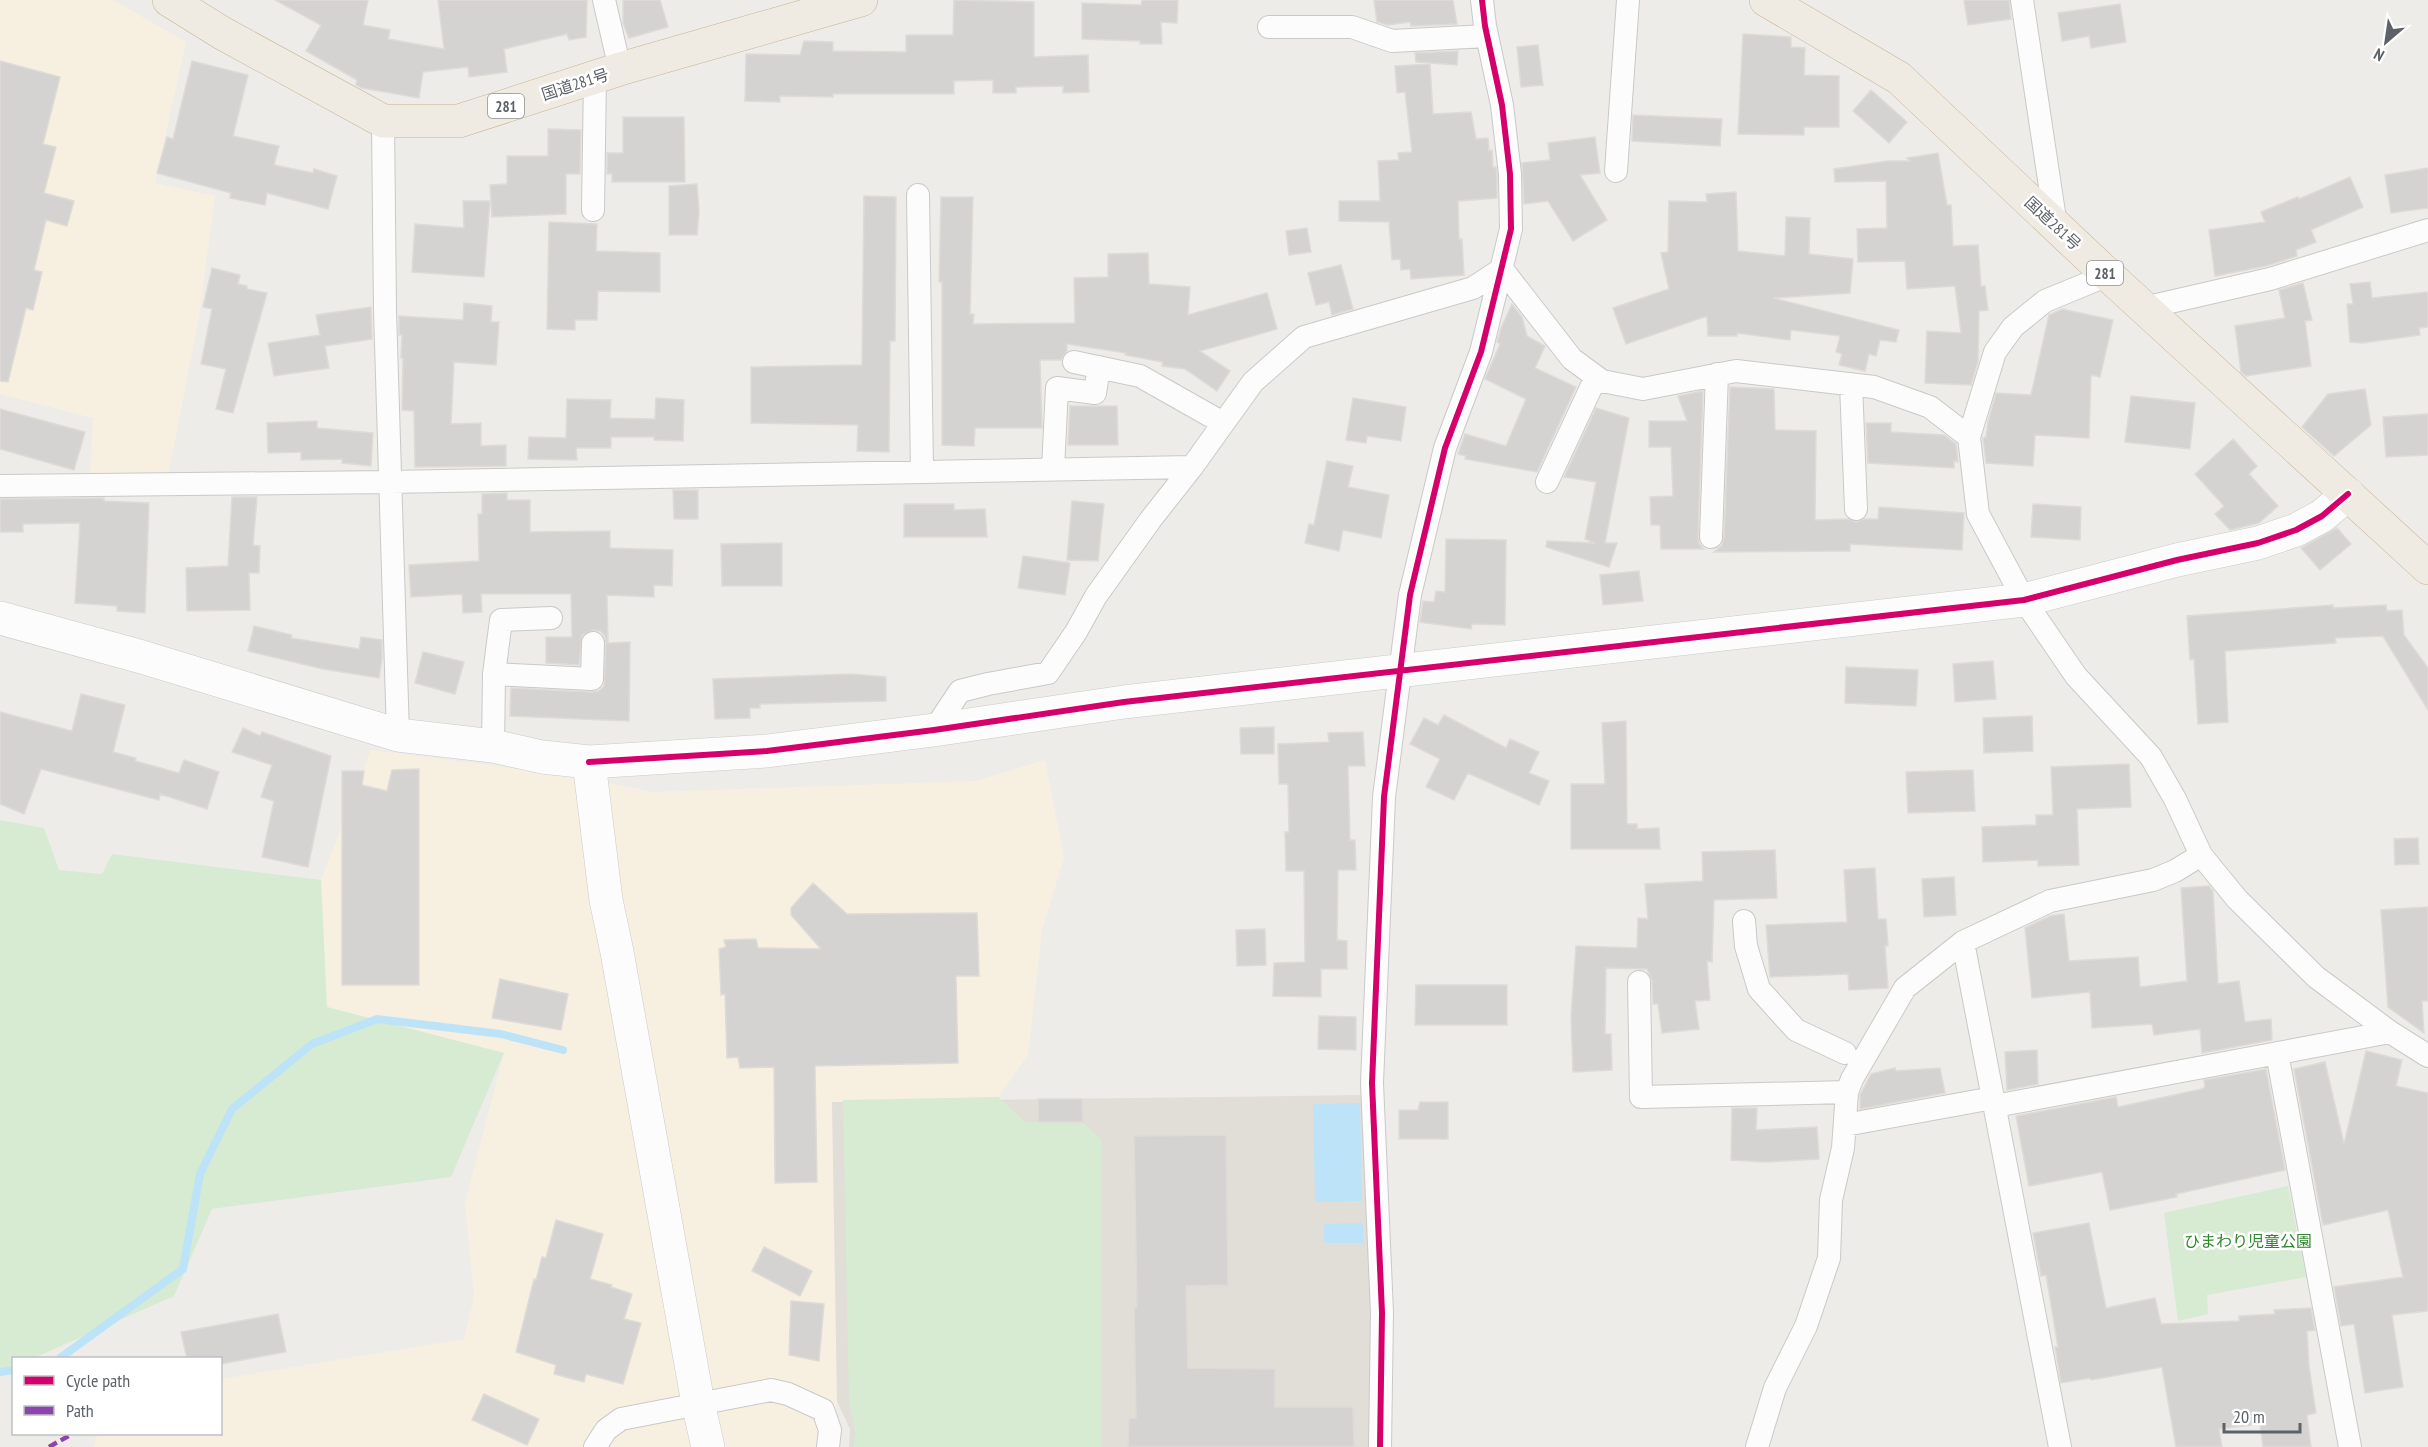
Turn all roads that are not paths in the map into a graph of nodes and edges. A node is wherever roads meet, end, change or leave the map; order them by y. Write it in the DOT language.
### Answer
graph roads {
  1 [pos="169,0"];
  2 [pos="604,0"];
  3 [pos="861,0"];
  4 [pos="1482,0"];
  5 [pos="1628,0"];
  6 [pos="1767,0"];
  7 [pos="2022,0"];
  8 [pos="205,9"];
  9 [pos="1269,27"];
  10 [pos="1487,36"];
  11 [pos="608,74"];
  12 [pos="383,121"];
  13 [pos="1616,171"];
  14 [pos="918,195"];
  15 [pos="593,210"];
  16 [pos="2056,226"];
  17 [pos="2428,230"];
  18 [pos="1502,269"];
  19 [pos="2108,275"];
  20 [pos="2144,308"];
  21 [pos="1074,362"];
  22 [pos="1099,367"];
  23 [pos="1718,374"];
  24 [pos="1596,377"];
  25 [pos="1851,384"];
  26 [pos="1223,423"];
  27 [pos="1969,437"];
  28 [pos="1192,467"];
  29 [pos="1053,469"];
  30 [pos="922,472"];
  31 [pos="390,482"];
  32 [pos="1547,482"];
  33 [pos="0,486"];
  34 [pos="2348,494"];
  35 [pos="1856,509"];
  36 [pos="1711,537"];
  37 [pos="2428,568"];
  38 [pos="2024,600"];
  39 [pos="0,618"];
  40 [pos="551,618"];
  41 [pos="593,643"];
  42 [pos="1402,669"];
  43 [pos="494,674"];
  44 [pos="934,730"];
  45 [pos="398,735"];
  46 [pos="493,746"];
  47 [pos="589,762"];
  48 [pos="2201,855"];
  49 [pos="1744,921"];
  50 [pos="1963,942"];
  51 [pos="1639,982"];
  52 [pos="2390,1032"];
  53 [pos="1845,1053"];
  54 [pos="2277,1053"];
  55 [pos="2428,1056"];
  56 [pos="1847,1092"];
  57 [pos="1994,1102"];
  58 [pos="1845,1125"];
  59 [pos="698,1403"];
  60 [pos="595,1447"];
  61 [pos="708,1447"];
  62 [pos="828,1447"];
  63 [pos="1380,1447"];
  64 [pos="1757,1447"];
  65 [pos="2060,1447"];
  66 [pos="2350,1447"];
  1 -- 8 [label="highway, 国道281号 / 281"];
  2 -- 11 [label="street"];
  3 -- 11 [label="highway, 国道281号 / 281"];
  4 -- 10 [label="street"];
  5 -- 13 [label="street"];
  6 -- 16 [label="highway, 国道281号 / 281"];
  7 -- 16 [label="street"];
  8 -- 12 [label="highway, 国道281号 / 281"];
  9 -- 10 [label="street"];
  10 -- 18 [label="street"];
  11 -- 12 [label="highway, 国道281号 / 281"];
  11 -- 15 [label="street"];
  12 -- 31 [label="street"];
  14 -- 30 [label="street"];
  16 -- 19 [label="highway, 国道281号 / 281"];
  17 -- 20 [label="street"];
  18 -- 24 [label="street"];
  18 -- 26 [label="street"];
  18 -- 42 [label="street"];
  19 -- 20 [label="highway, 国道281号 / 281"];
  19 -- 27 [label="street"];
  20 -- 34 [label="highway, 国道281号 / 281"];
  21 -- 22 [label="street"];
  22 -- 26 [label="street"];
  22 -- 29 [label="street"];
  23 -- 24 [label="street"];
  23 -- 25 [label="street"];
  23 -- 36 [label="street"];
  24 -- 32 [label="street"];
  25 -- 27 [label="street"];
  25 -- 35 [label="street"];
  26 -- 28 [label="street"];
  27 -- 38 [label="street"];
  28 -- 29 [label="street"];
  28 -- 44 [label="street"];
  29 -- 30 [label="street"];
  30 -- 31 [label="street"];
  31 -- 33 [label="street"];
  31 -- 45 [label="street"];
  34 -- 37 [label="highway, 国道281号 / 281"];
  34 -- 38 [label="street"];
  38 -- 42 [label="street"];
  38 -- 48 [label="street"];
  39 -- 45 [label="street"];
  40 -- 43 [label="street"];
  41 -- 43 [label="street"];
  42 -- 44 [label="street"];
  42 -- 63 [label="street"];
  43 -- 46 [label="street"];
  44 -- 47 [label="street"];
  45 -- 46 [label="street"];
  46 -- 47 [label="street"];
  47 -- 59 [label="street"];
  48 -- 50 [label="street"];
  48 -- 52 [label="street"];
  49 -- 53 [label="street"];
  50 -- 56 [label="street"];
  50 -- 57 [label="street"];
  51 -- 56 [label="street"];
  52 -- 54 [label="street"];
  52 -- 55 [label="street"];
  54 -- 57 [label="street"];
  54 -- 66 [label="street"];
  56 -- 58 [label="street"];
  57 -- 58 [label="street"];
  57 -- 65 [label="street"];
  58 -- 64 [label="street"];
  59 -- 60 [label="street"];
  59 -- 61 [label="street"];
  59 -- 62 [label="street"];
}
